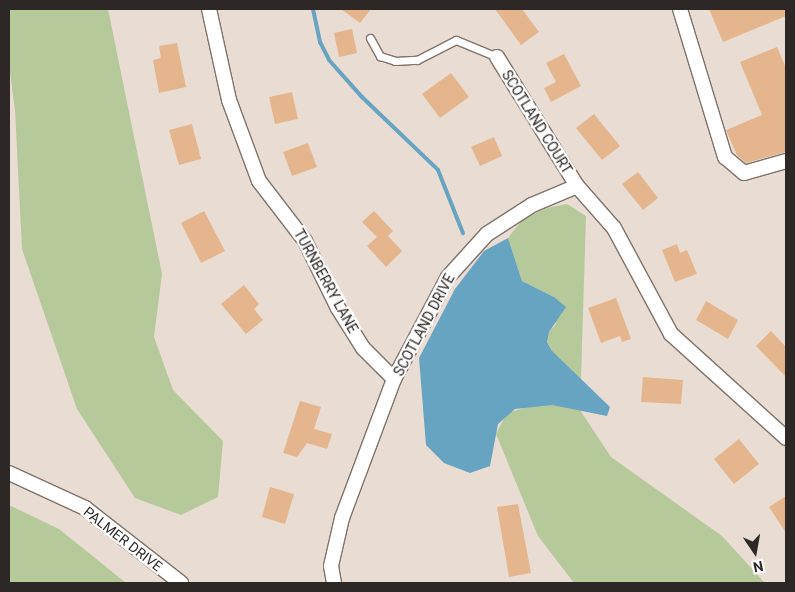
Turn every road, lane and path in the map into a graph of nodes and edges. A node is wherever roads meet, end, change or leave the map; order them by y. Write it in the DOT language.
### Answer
graph roads {
  1 [pos="209,9"];
  2 [pos="680,9"];
  3 [pos="370,38"];
  4 [pos="497,57"];
  5 [pos="786,160"];
  6 [pos="577,186"];
  7 [pos="394,379"];
  8 [pos="786,438"];
  9 [pos="9,473"];
  10 [pos="181,583"];
  11 [pos="334,583"];
  1 -- 7 [label="street, TURNBERRY LANE"];
  2 -- 5 [label="street"];
  3 -- 4 [label="lane"];
  4 -- 6 [label="street, SCOTLAND COURT"];
  6 -- 7 [label="street, SCOTLAND DRIVE"];
  6 -- 8 [label="street"];
  7 -- 11 [label="street, SCOTLAND DRIVE"];
  9 -- 10 [label="street, PALMER DRIVE"];
}
